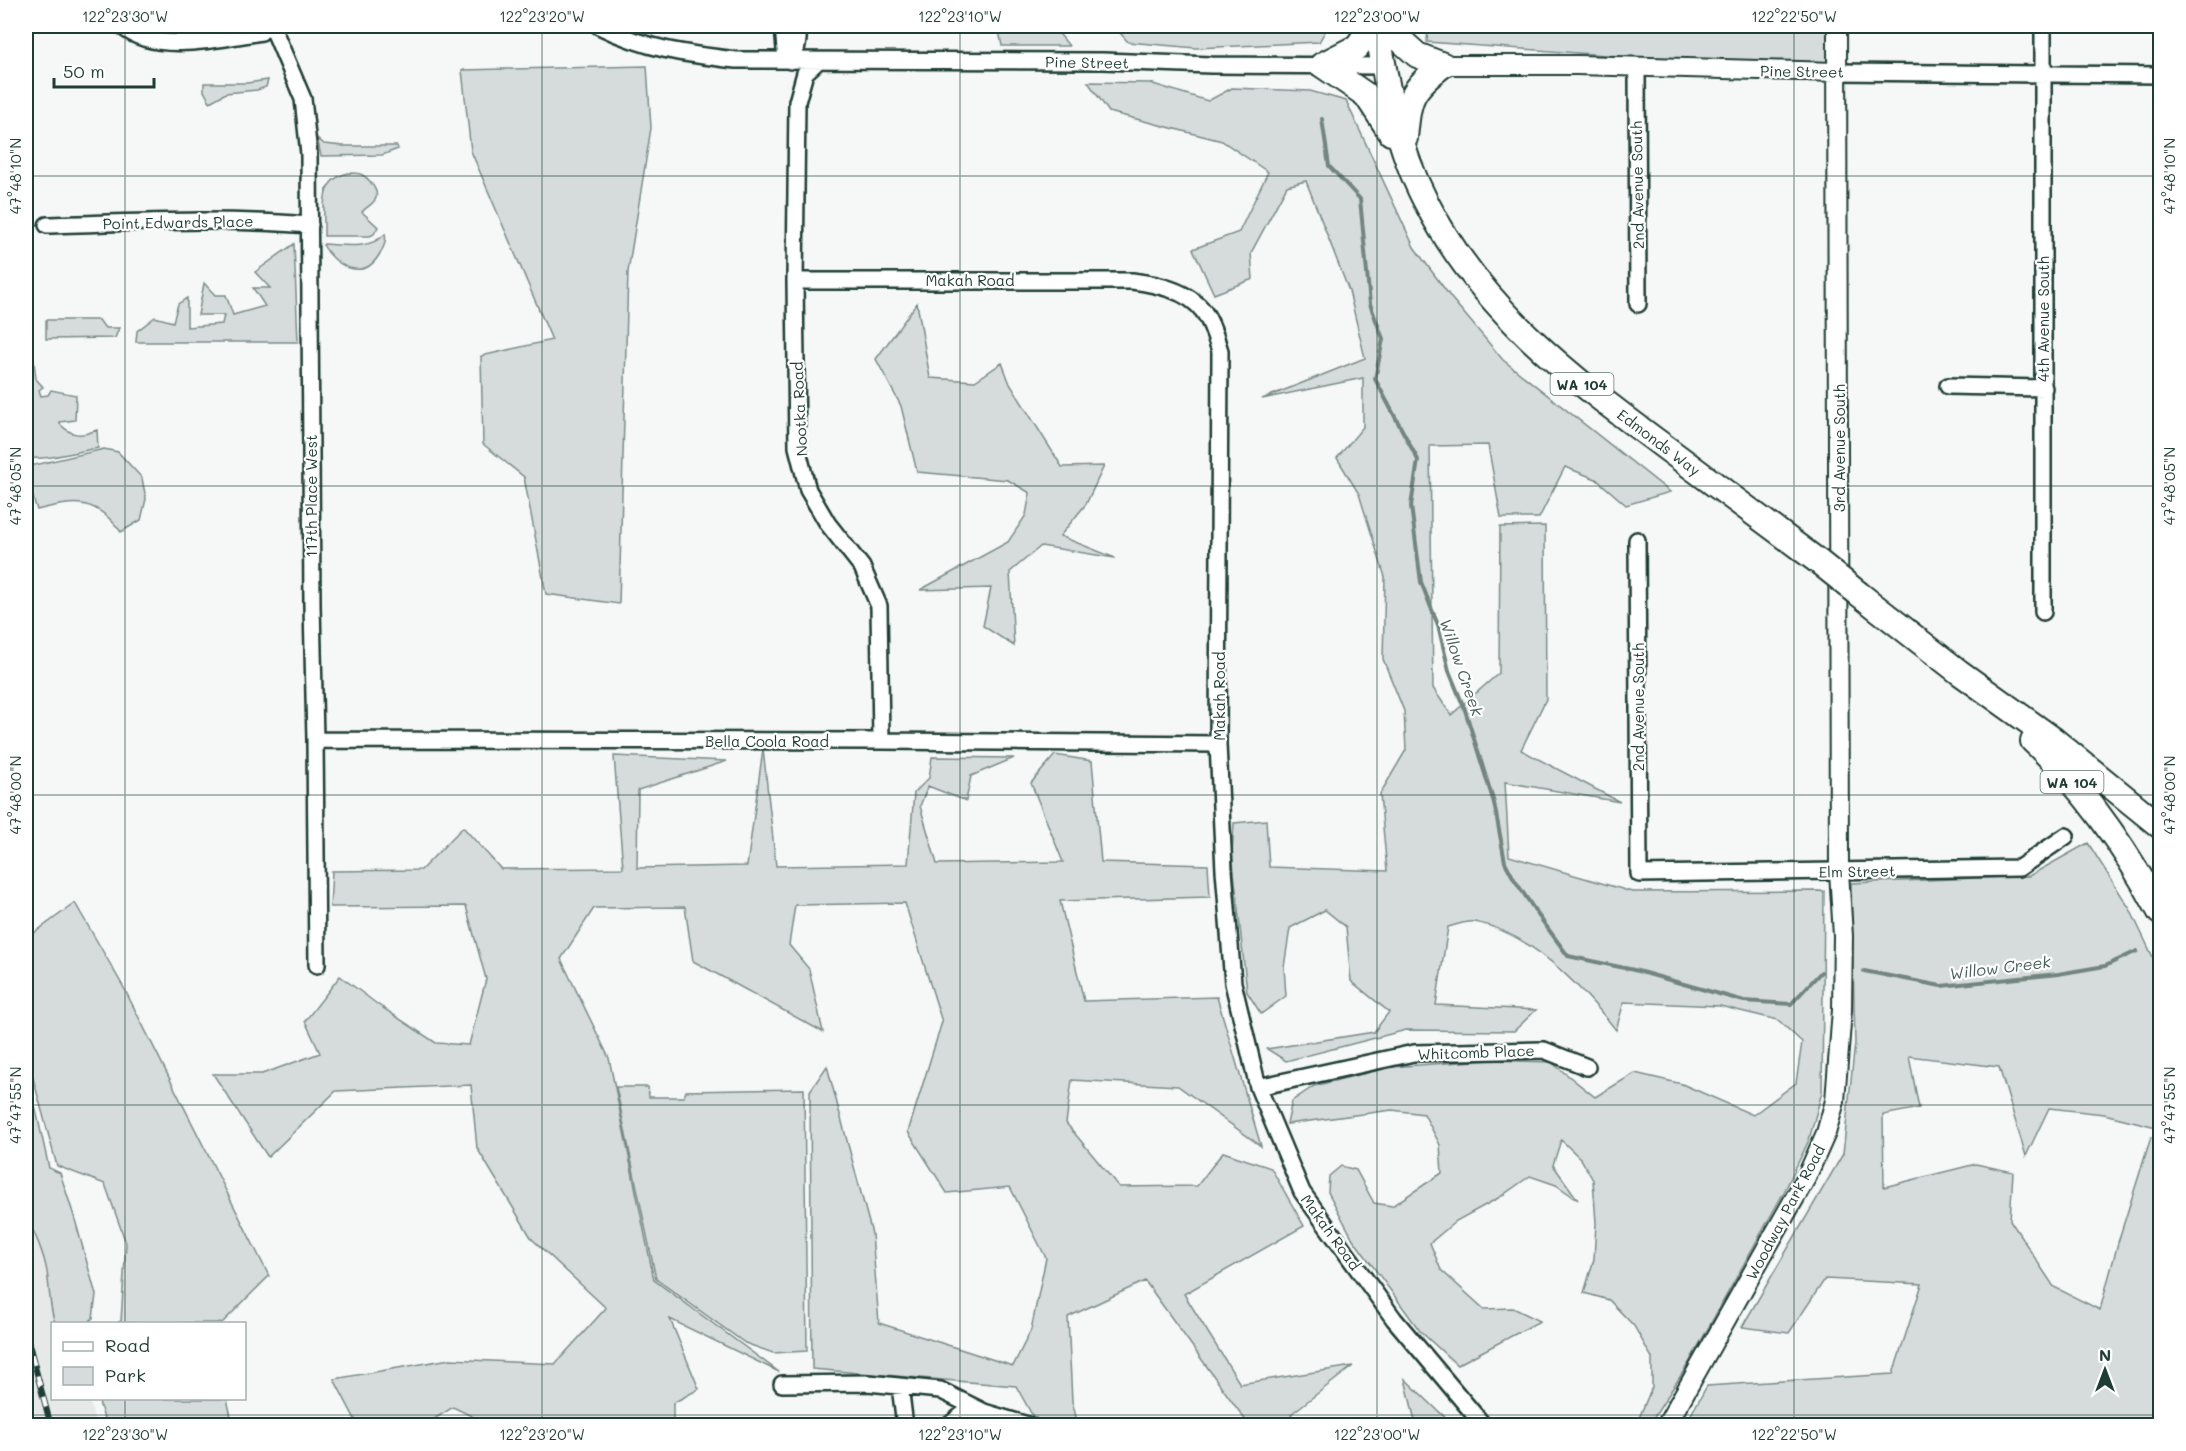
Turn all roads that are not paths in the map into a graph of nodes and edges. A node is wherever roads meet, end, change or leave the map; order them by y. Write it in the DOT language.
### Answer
graph roads {
  1 [pos="122,26"];
  2 [pos="224,26"];
  3 [pos="599,26"];
  4 [pos="783,26"];
  5 [pos="798,26"];
  6 [pos="1372,26"];
  7 [pos="1377,26"];
  8 [pos="1385,26"];
  9 [pos="1837,26"];
  10 [pos="2043,26"];
  11 [pos="269,29"];
  12 [pos="194,40"];
  13 [pos="790,61"];
  14 [pos="817,62"];
  15 [pos="1322,65"];
  16 [pos="1443,65"];
  17 [pos="1383,66"];
  18 [pos="1636,67"];
  19 [pos="1837,72"];
  20 [pos="2043,75"];
  21 [pos="2160,75"];
  22 [pos="1404,152"];
  23 [pos="46,225"];
  24 [pos="310,225"];
  25 [pos="795,280"];
  26 [pos="1638,304"];
  27 [pos="1948,386"];
  28 [pos="2044,388"];
  29 [pos="1637,540"];
  30 [pos="2043,612"];
  31 [pos="1959,672"];
  32 [pos="315,740"];
  33 [pos="881,741"];
  34 [pos="1218,744"];
  35 [pos="2160,826"];
  36 [pos="2066,836"];
  37 [pos="1839,871"];
  38 [pos="1639,874"];
  39 [pos="2160,912"];
  40 [pos="317,964"];
  41 [pos="1587,1067"];
  42 [pos="1258,1087"];
  43 [pos="782,1384"];
  44 [pos="900,1386"];
  45 [pos="984,1412"];
  46 [pos="905,1425"];
  47 [pos="948,1425"];
  48 [pos="1031,1425"];
  49 [pos="1484,1425"];
  50 [pos="1666,1425"];
  1 -- 12 [label="street"];
  2 -- 12 [label="street"];
  3 -- 13 [label="street, Pine Street"];
  4 -- 13 [label="street"];
  5 -- 13 [label="street"];
  6 -- 15 [label="main road"];
  7 -- 17 [label="main road, Edmonds Way / WA 104"];
  8 -- 16 [label="main road"];
  9 -- 19 [label="street, 3rd Avenue South"];
  10 -- 20 [label="street, 4th Avenue South"];
  11 -- 12 [label="street"];
  11 -- 24 [label="street, 117th Place West"];
  13 -- 14 [label="street, Pine Street"];
  14 -- 15 [label="street, Pine Street"];
  14 -- 25 [label="street, Nootka Road"];
  15 -- 17 [label="street, Pine Street"];
  15 -- 22 [label="main road"];
  16 -- 18 [label="street, Pine Street"];
  16 -- 22 [label="main road"];
  17 -- 22 [label="main road, Edmonds Way / WA 104"];
  18 -- 19 [label="street, Pine Street"];
  18 -- 26 [label="street, 2nd Avenue South"];
  19 -- 20 [label="street, Pine Street"];
  19 -- 37 [label="street, 3rd Avenue South"];
  20 -- 21 [label="street, Pine Street"];
  20 -- 28 [label="street, 4th Avenue South"];
  22 -- 31 [label="main road, Edmonds Way / WA 104, bridge"];
  23 -- 24 [label="street, Point Edwards Place"];
  24 -- 32 [label="street, 117th Place West"];
  25 -- 33 [label="street, Nootka Road"];
  25 -- 34 [label="street, Makah Road"];
  27 -- 28 [label="street"];
  28 -- 30 [label="street, 4th Avenue South"];
  29 -- 38 [label="street, 2nd Avenue South"];
  31 -- 35 [label="main road, Edmonds Way / WA 104"];
  31 -- 39 [label="main road, Edmonds Way / WA 104"];
  32 -- 33 [label="street, Bella Coola Road"];
  32 -- 40 [label="street, 117th Place West"];
  33 -- 34 [label="street, Bella Coola Road"];
  34 -- 42 [label="street, Makah Road"];
  36 -- 37 [label="street, Elm Street"];
  37 -- 38 [label="street, Elm Street"];
  37 -- 50 [label="street, Woodway Park Road"];
  41 -- 42 [label="street, Whitcomb Place"];
  42 -- 49 [label="street, Makah Road"];
  43 -- 44 [label="street"];
  44 -- 45 [label="street"];
  44 -- 46 [label="street"];
  45 -- 47 [label="street"];
  45 -- 48 [label="street"];
}
